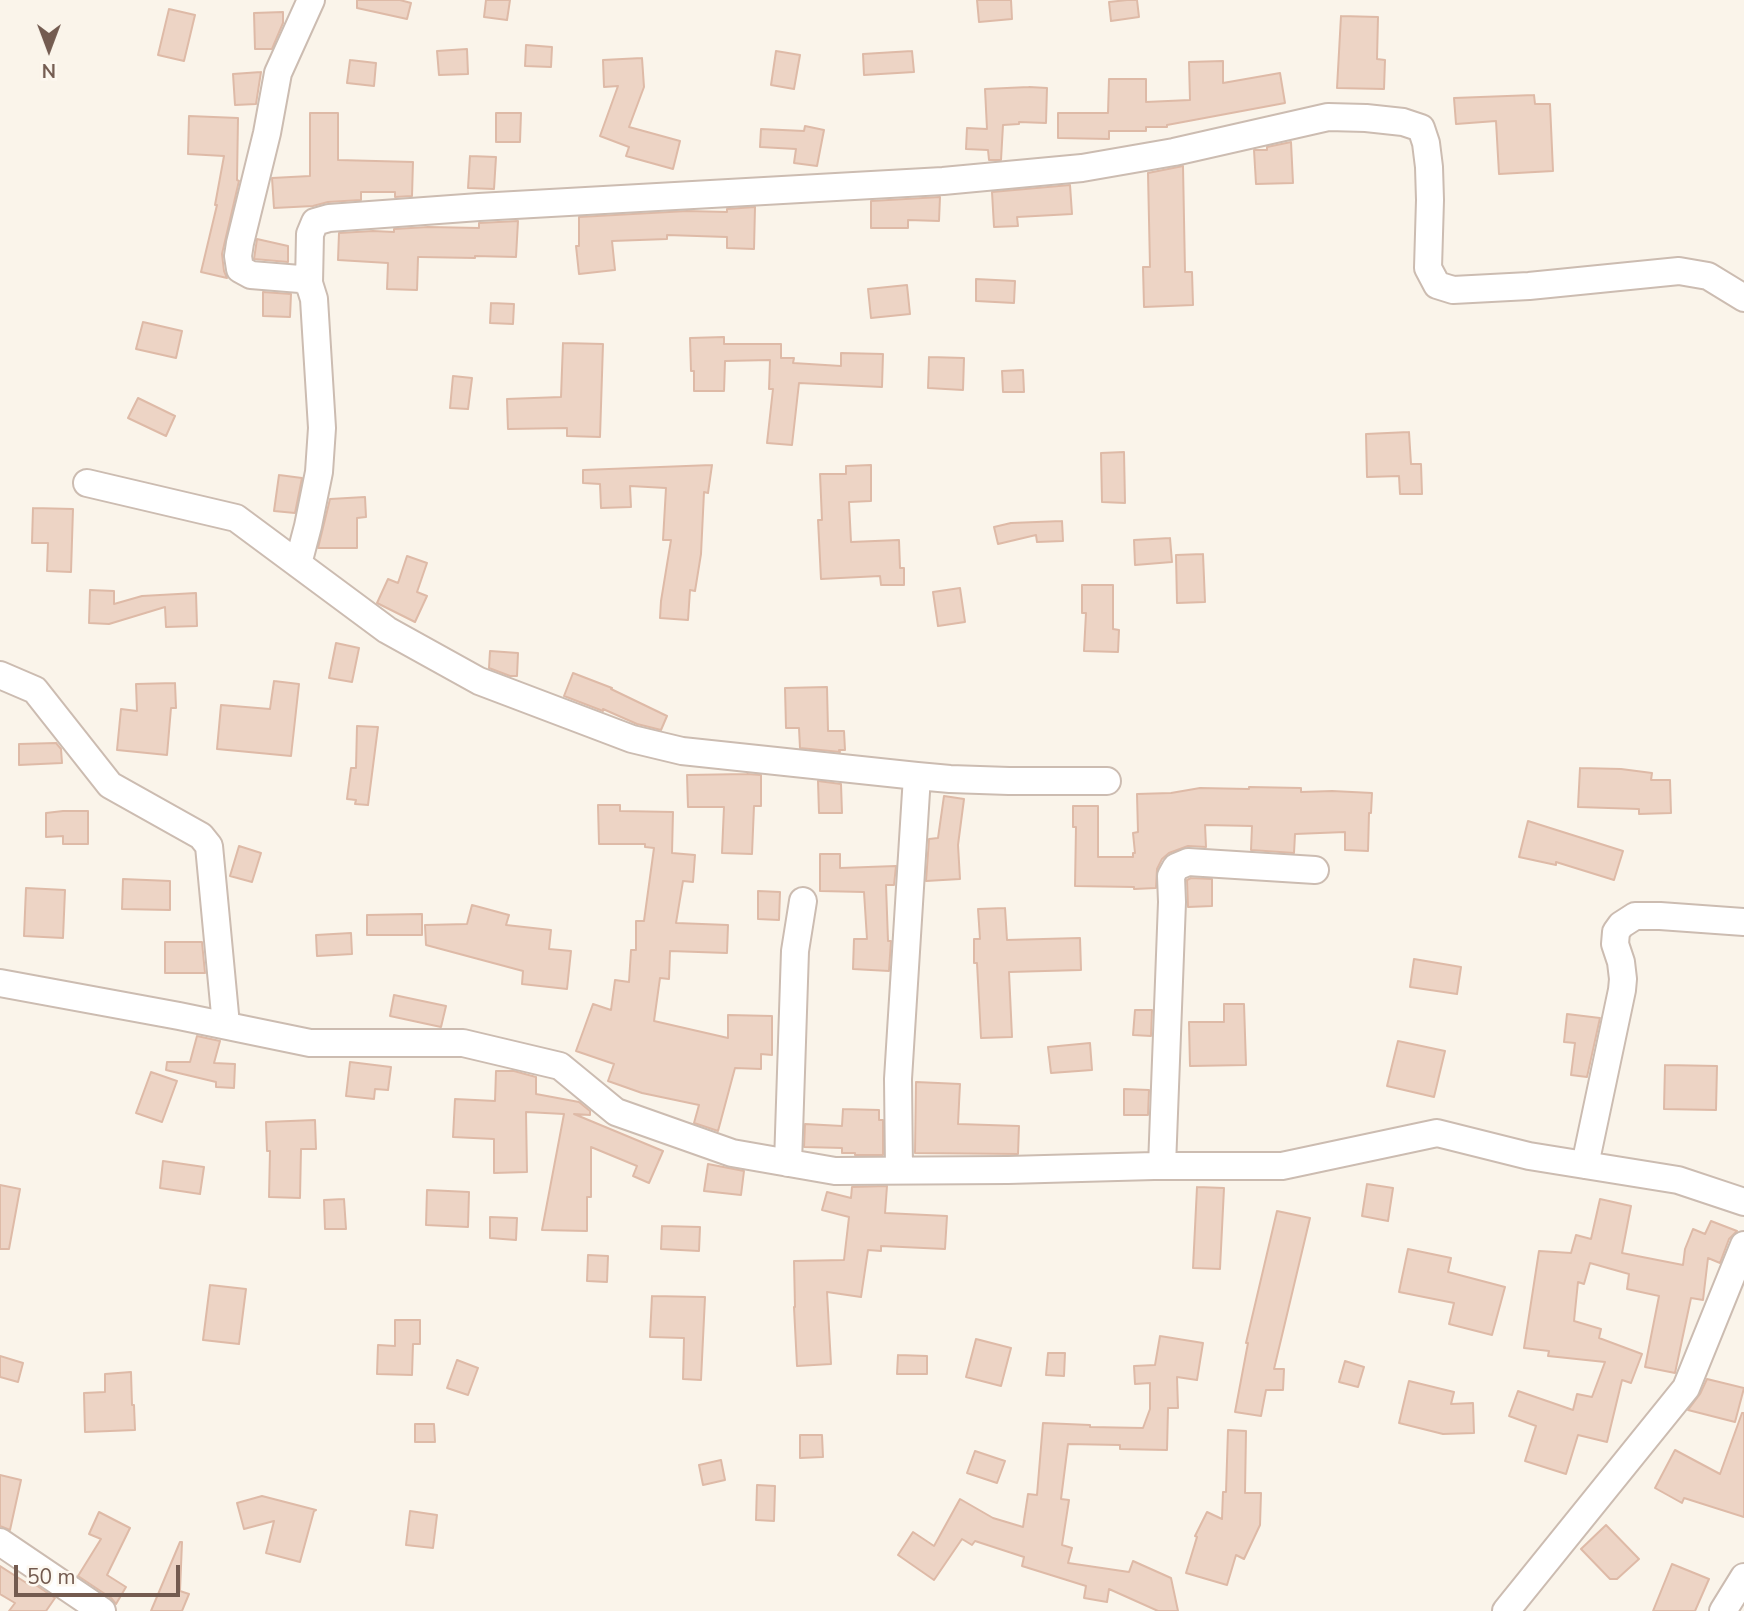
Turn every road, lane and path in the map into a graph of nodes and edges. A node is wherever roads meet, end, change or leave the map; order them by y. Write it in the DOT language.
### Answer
graph roads {
  1 [pos="311,0"];
  2 [pos="309,284"];
  3 [pos="1744,298"];
  4 [pos="87,483"];
  5 [pos="298,564"];
  6 [pos="0,675"];
  7 [pos="917,776"];
  8 [pos="1107,781"];
  9 [pos="1315,870"];
  10 [pos="803,901"];
  11 [pos="1744,922"];
  12 [pos="0,983"];
  13 [pos="226,1026"];
  14 [pos="788,1163"];
  15 [pos="1585,1165"];
  16 [pos="1163,1166"];
  17 [pos="899,1170"];
  18 [pos="1744,1202"];
  19 [pos="1744,1245"];
  20 [pos="0,1542"];
  21 [pos="1744,1577"];
  22 [pos="102,1611"];
  23 [pos="1506,1611"];
  24 [pos="1723,1611"];
  1 -- 2 [label="street"];
  2 -- 3 [label="street"];
  2 -- 5 [label="street"];
  4 -- 5 [label="street"];
  5 -- 7 [label="street"];
  6 -- 13 [label="street"];
  7 -- 8 [label="street"];
  7 -- 17 [label="street"];
  9 -- 16 [label="street"];
  10 -- 14 [label="street"];
  11 -- 15 [label="street"];
  12 -- 13 [label="street"];
  13 -- 14 [label="street"];
  14 -- 17 [label="street"];
  15 -- 16 [label="street"];
  15 -- 18 [label="street"];
  16 -- 17 [label="street"];
  19 -- 23 [label="street"];
  20 -- 22 [label="street"];
  21 -- 24 [label="street"];
}
